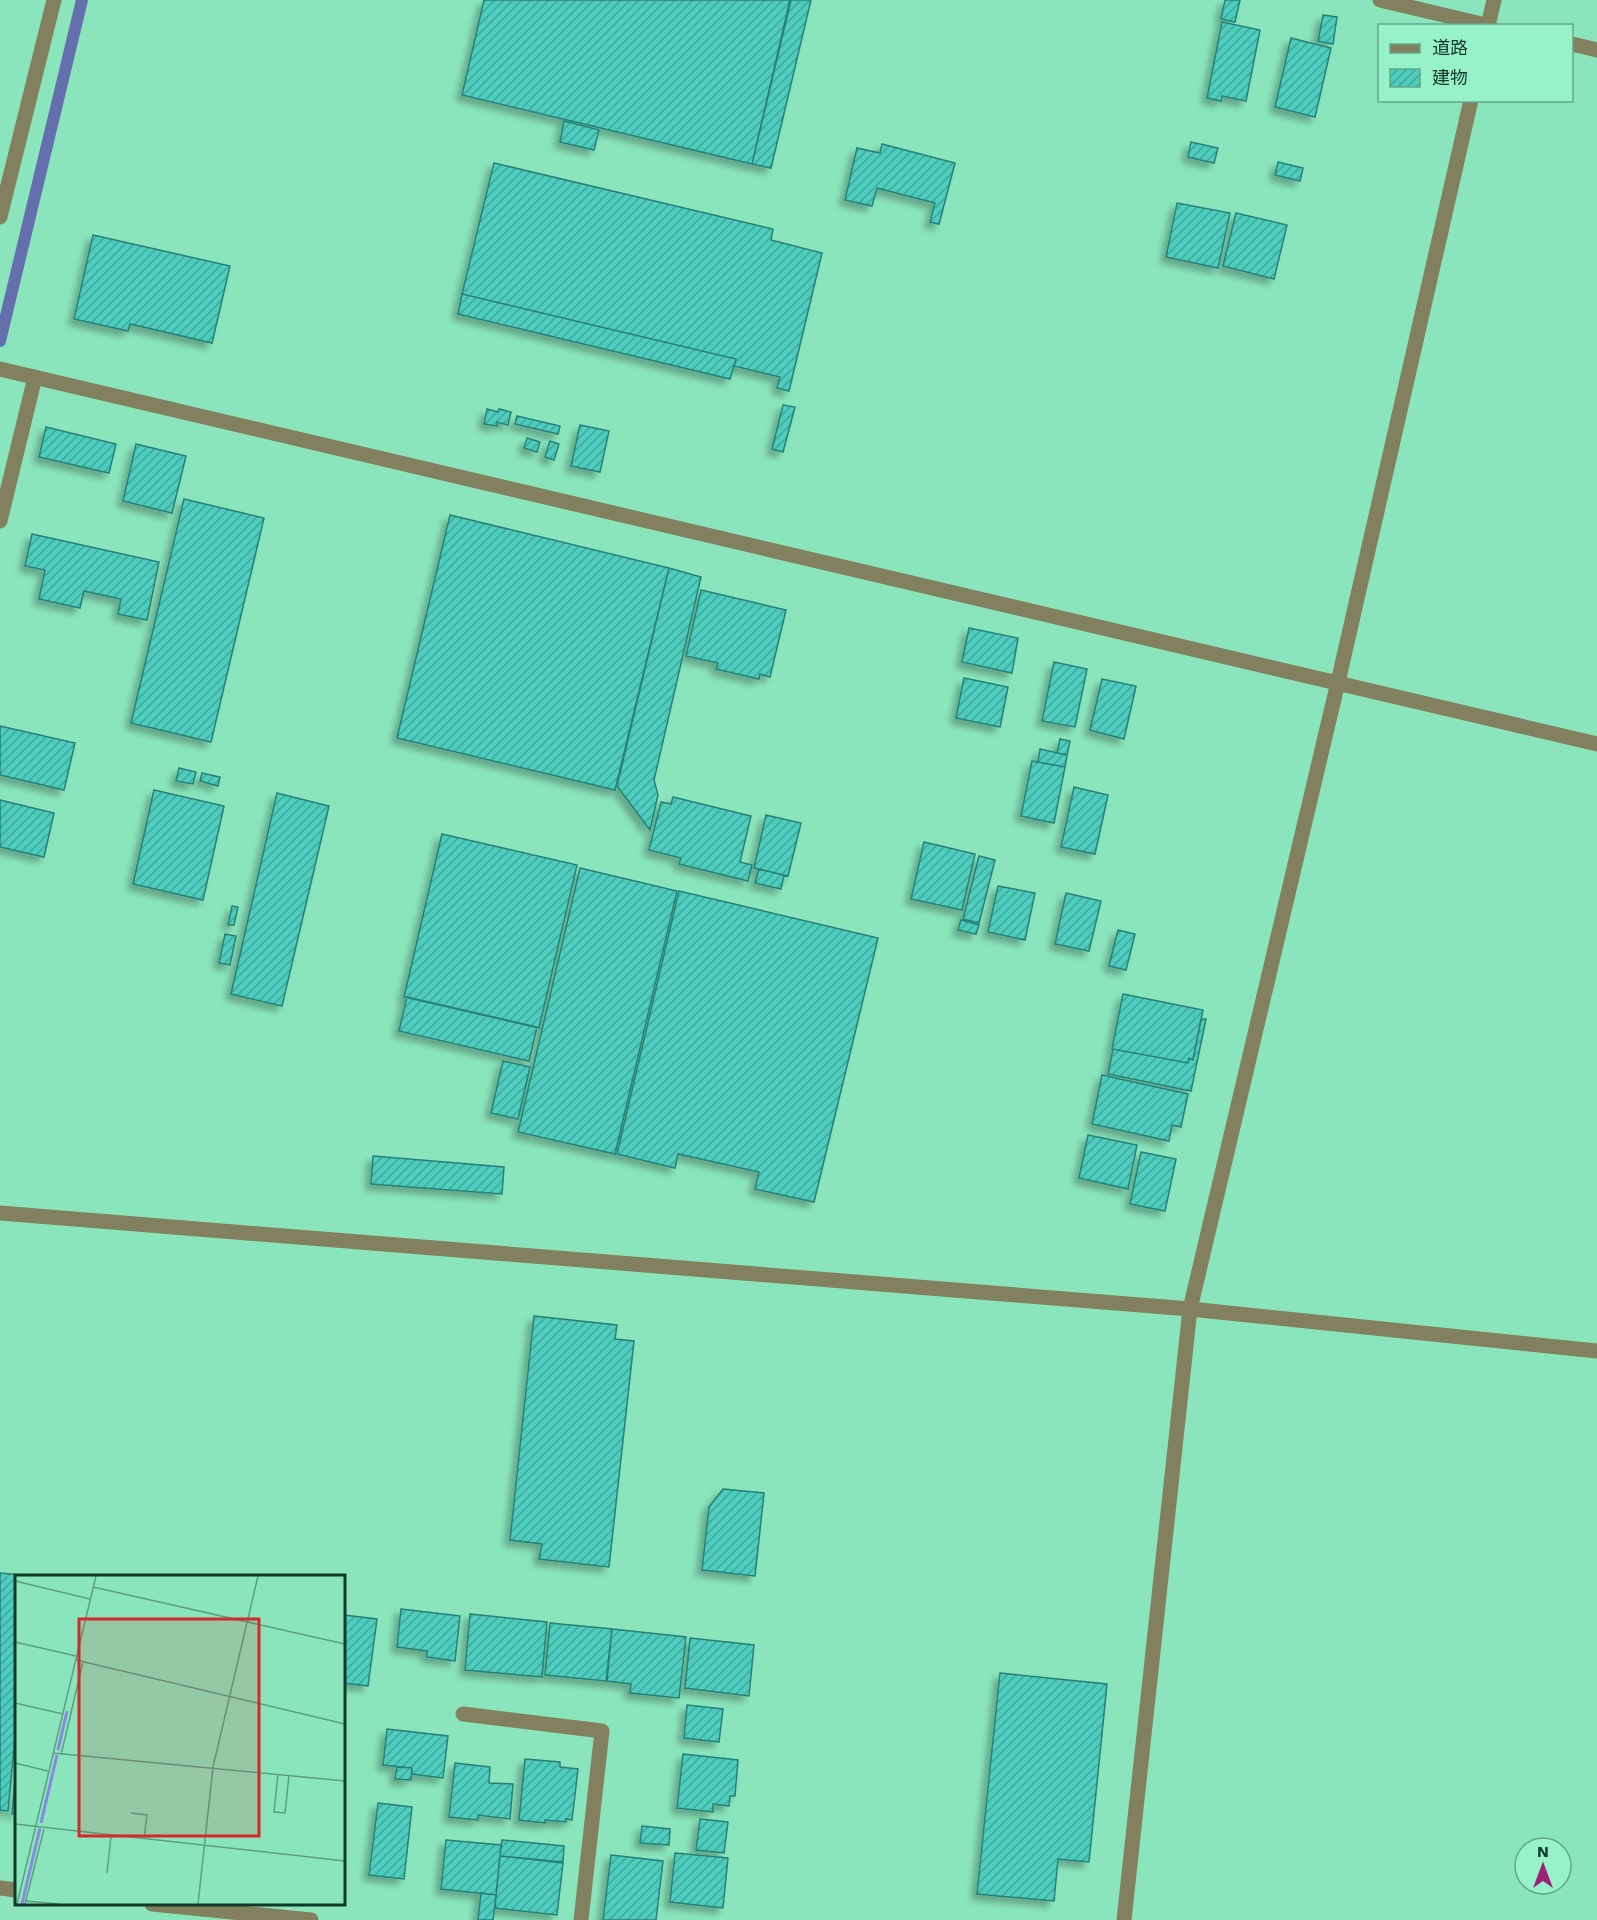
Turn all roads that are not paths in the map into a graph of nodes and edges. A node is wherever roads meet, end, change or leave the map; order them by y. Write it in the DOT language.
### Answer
graph roads {
  1 [pos="54,0"];
  2 [pos="1380,0"];
  3 [pos="1494,0"];
  4 [pos="1485,24"];
  5 [pos="1489,24"];
  6 [pos="1573,44"];
  7 [pos="1597,50"];
  8 [pos="1471,102"];
  9 [pos="0,217"];
  10 [pos="0,369"];
  11 [pos="35,377"];
  12 [pos="0,522"];
  13 [pos="1338,682"];
  14 [pos="1597,744"];
  15 [pos="0,1213"];
  16 [pos="1190,1309"];
  17 [pos="1597,1351"];
  18 [pos="463,1714"];
  19 [pos="0,1888"];
  20 [pos="15,1890"];
  21 [pos="161,1905"];
  22 [pos="281,1918"];
  23 [pos="311,1920"];
  24 [pos="581,1920"];
  25 [pos="1124,1920"];
  1 -- 9 [label="street"];
  2 -- 4 [label="street"];
  3 -- 5 [label="street"];
  6 -- 7 [label="street"];
  8 -- 13 [label="street"];
  10 -- 11 [label="street"];
  11 -- 12 [label="street"];
  11 -- 13 [label="street"];
  13 -- 14 [label="street"];
  13 -- 16 [label="street"];
  15 -- 16 [label="street"];
  16 -- 17 [label="street"];
  16 -- 25 [label="street"];
  18 -- 24 [label="street"];
  19 -- 20 [label="street"];
  21 -- 22 [label="street"];
  22 -- 23 [label="street"];
}
